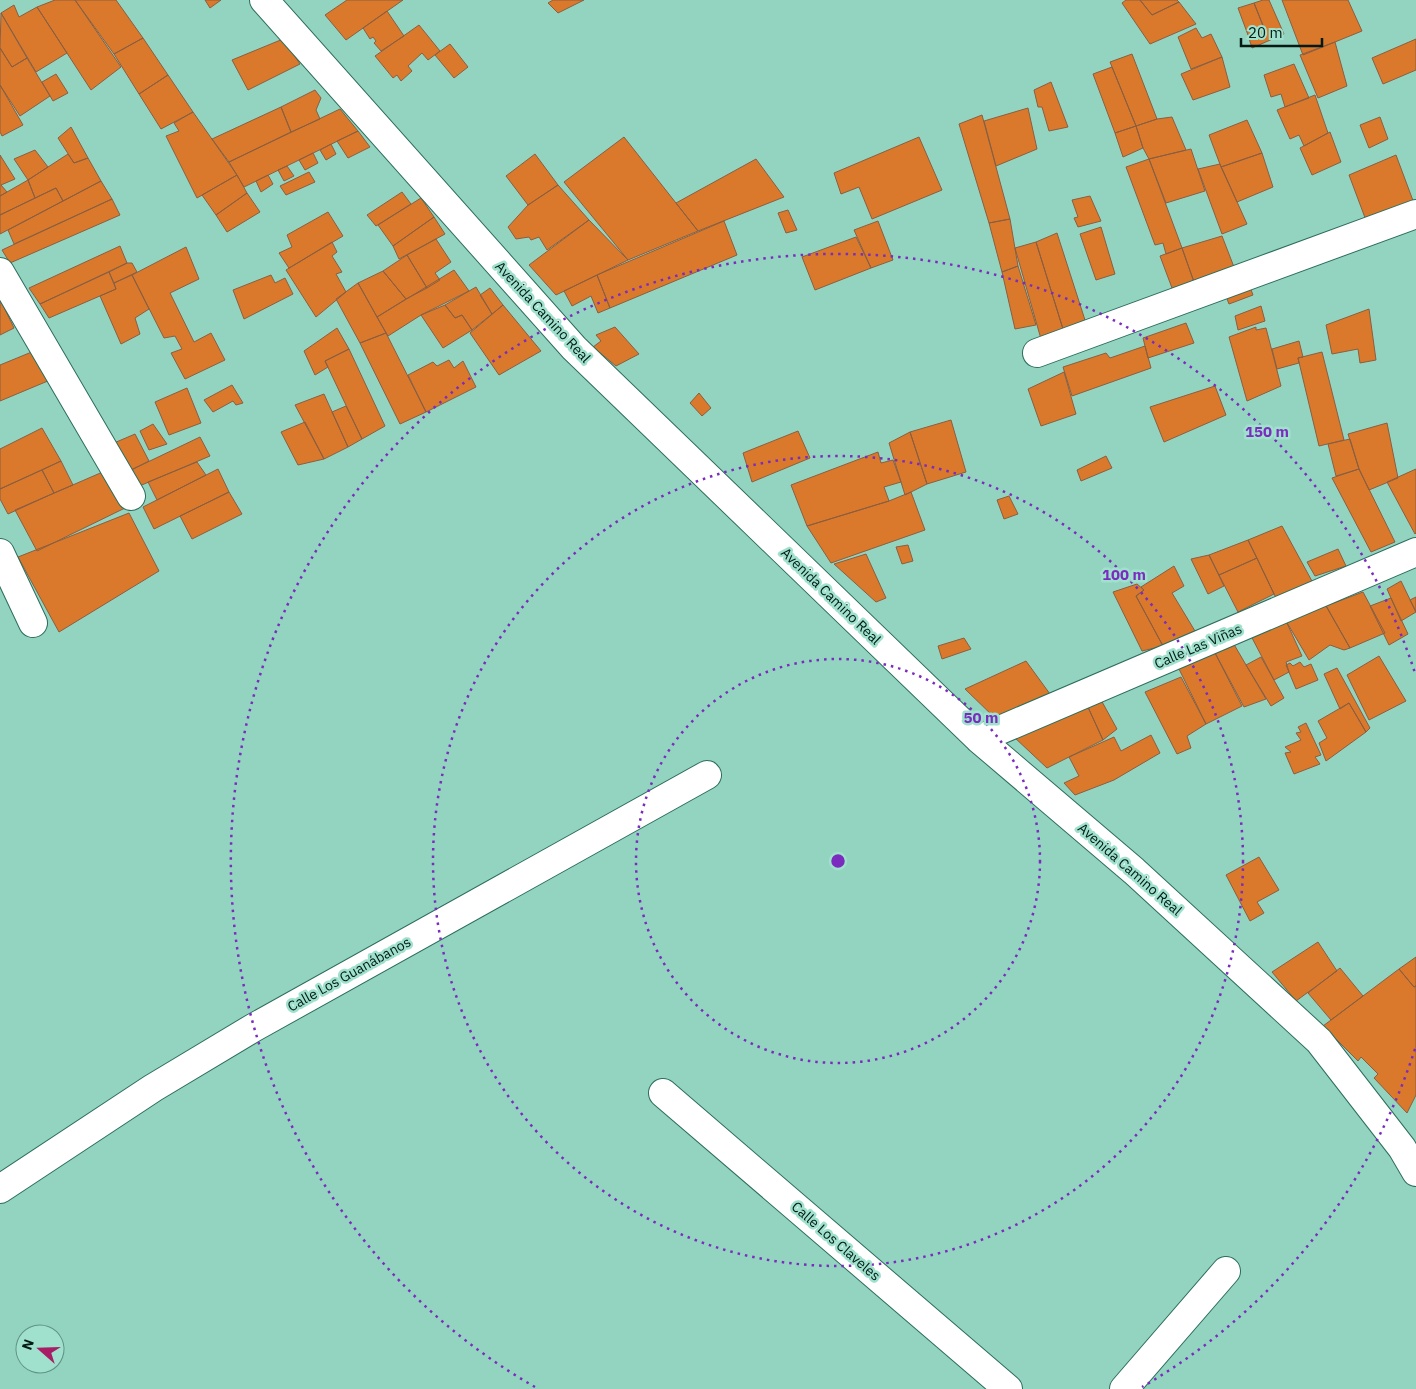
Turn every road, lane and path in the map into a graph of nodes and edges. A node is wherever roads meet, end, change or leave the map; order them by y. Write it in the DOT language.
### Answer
graph roads {
  1 [pos="264,0"];
  2 [pos="1416,214"];
  3 [pos="0,272"];
  4 [pos="1037,353"];
  5 [pos="130,496"];
  6 [pos="1416,552"];
  7 [pos="0,553"];
  8 [pos="33,623"];
  9 [pos="979,739"];
  10 [pos="707,775"];
  11 [pos="663,1093"];
  12 [pos="1409,1140"];
  13 [pos="1416,1172"];
  14 [pos="0,1189"];
  15 [pos="1226,1271"];
  16 [pos="1008,1389"];
  17 [pos="1124,1389"];
  1 -- 9 [label="street, Avenida Camino Real"];
  2 -- 4 [label="street"];
  3 -- 5 [label="street"];
  6 -- 9 [label="street, Calle Las Viñas"];
  7 -- 8 [label="street"];
  9 -- 12 [label="street, Avenida Camino Real"];
  10 -- 14 [label="street, Calle Los Guanábanos"];
  11 -- 16 [label="street, Calle Los Claveles"];
  12 -- 13 [label="street, Avenida Camino Real"];
  15 -- 17 [label="street"];
}
